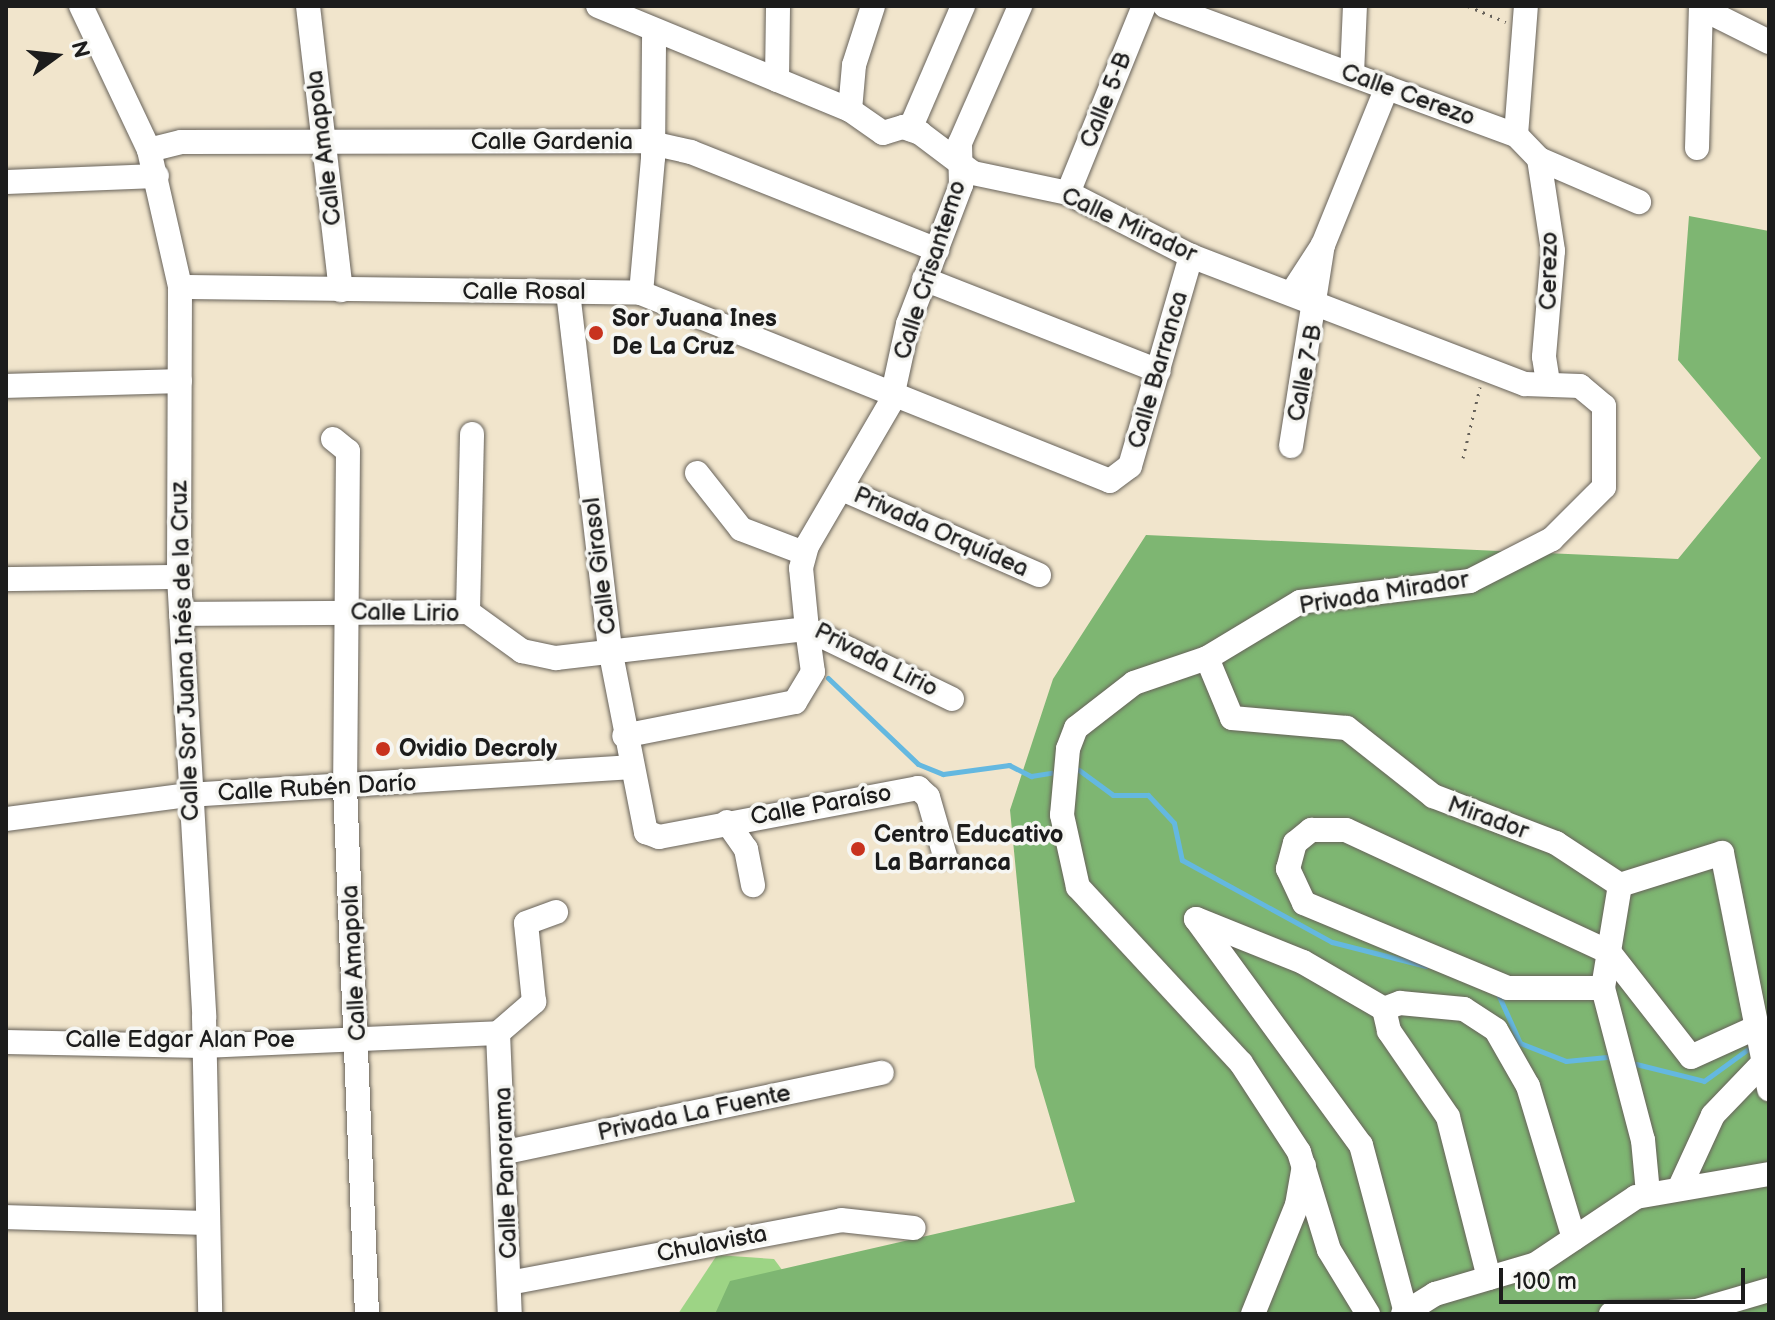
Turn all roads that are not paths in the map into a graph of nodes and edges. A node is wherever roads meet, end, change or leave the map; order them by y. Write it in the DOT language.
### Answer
graph roads {
  1 [pos="81,6"];
  2 [pos="308,6"];
  3 [pos="778,6"];
  4 [pos="873,6"];
  5 [pos="963,6"];
  6 [pos="1020,6"];
  7 [pos="1144,6"];
  8 [pos="1165,6"];
  9 [pos="1355,6"];
  10 [pos="1701,7"];
  11 [pos="612,9"];
  12 [pos="1189,10"];
  13 [pos="1525,18"];
  14 [pos="654,32"];
  15 [pos="1769,42"];
  16 [pos="1352,74"];
  17 [pos="777,80"];
  18 [pos="1387,87"];
  19 [pos="850,110"];
  20 [pos="910,129"];
  21 [pos="1516,135"];
  22 [pos="322,142"];
  23 [pos="652,143"];
  24 [pos="1697,148"];
  25 [pos="149,150"];
  26 [pos="1539,159"];
  27 [pos="962,166"];
  28 [pos="157,176"];
  29 [pos="6,182"];
  30 [pos="1068,193"];
  31 [pos="1639,202"];
  32 [pos="1323,245"];
  33 [pos="937,250"];
  34 [pos="1191,256"];
  35 [pos="924,279"];
  36 [pos="180,287"];
  37 [pos="341,290"];
  38 [pos="1293,291"];
  39 [pos="568,292"];
  40 [pos="641,293"];
  41 [pos="1319,300"];
  42 [pos="1159,371"];
  43 [pos="180,381"];
  44 [pos="1548,383"];
  45 [pos="6,386"];
  46 [pos="893,393"];
  47 [pos="472,434"];
  48 [pos="333,439"];
  49 [pos="1291,446"];
  50 [pos="697,473"];
  51 [pos="1119,480"];
  52 [pos="842,489"];
  53 [pos="804,553"];
  54 [pos="1039,575"];
  55 [pos="179,577"];
  56 [pos="6,579"];
  57 [pos="344,612"];
  58 [pos="468,612"];
  59 [pos="181,614"];
  60 [pos="806,623"];
  61 [pos="610,649"];
  62 [pos="1207,658"];
  63 [pos="952,699"];
  64 [pos="624,736"];
  65 [pos="629,767"];
  66 [pos="345,787"];
  67 [pos="188,795"];
  68 [pos="6,819"];
  69 [pos="727,822"];
  70 [pos="649,835"];
  71 [pos="945,856"];
  72 [pos="753,885"];
  73 [pos="1620,885"];
  74 [pos="556,912"];
  75 [pos="1609,952"];
  76 [pos="1603,988"];
  77 [pos="1384,1009"];
  78 [pos="1757,1027"];
  79 [pos="498,1033"];
  80 [pos="357,1037"];
  81 [pos="6,1042"];
  82 [pos="203,1046"];
  83 [pos="1764,1062"];
  84 [pos="882,1073"];
  85 [pos="1769,1089"];
  86 [pos="506,1152"];
  87 [pos="1305,1164"];
  88 [pos="1769,1174"];
  89 [pos="1679,1189"];
  90 [pos="1648,1193"];
  91 [pos="6,1217"];
  92 [pos="203,1223"];
  93 [pos="914,1228"];
  94 [pos="1574,1238"];
  95 [pos="1489,1278"];
  96 [pos="509,1283"];
  97 [pos="1769,1290"];
  98 [pos="1405,1313"];
  99 [pos="210,1314"];
  100 [pos="367,1314"];
  101 [pos="510,1314"];
  102 [pos="1253,1314"];
  103 [pos="1368,1314"];
  104 [pos="1611,1314"];
  1 -- 25 [label="street, Calle Sor Juana Inés de la Cruz"];
  2 -- 22 [label="street, Calle Amapola"];
  3 -- 17 [label="street"];
  4 -- 19 [label="street"];
  5 -- 20 [label="street"];
  6 -- 27 [label="street, Calle Crisantemo"];
  7 -- 30 [label="street, Calle 5-B"];
  8 -- 12 [label="street, Calle Cerezo"];
  9 -- 16 [label="street"];
  10 -- 15 [label="street"];
  10 -- 24 [label="street"];
  11 -- 14 [label="street"];
  12 -- 16 [label="street, Calle Cerezo"];
  13 -- 21 [label="street"];
  14 -- 17 [label="street"];
  14 -- 23 [label="street"];
  16 -- 18 [label="street, Calle Cerezo"];
  17 -- 19 [label="street"];
  18 -- 21 [label="street, Calle Cerezo"];
  18 -- 32 [label="street"];
  19 -- 20 [label="street"];
  20 -- 27 [label="street, Calle Mirador"];
  21 -- 26 [label="street, Calle Cerezo"];
  22 -- 23 [label="street, Calle Gardenia"];
  22 -- 25 [label="street, Calle Gardenia"];
  22 -- 37 [label="street, Calle Amapola"];
  23 -- 33 [label="street, Calle Gardenia"];
  23 -- 40 [label="street"];
  25 -- 28 [label="street, Calle Sor Juana Inés de la Cruz"];
  26 -- 31 [label="street, Calle Cerezo"];
  26 -- 44 [label="street, Cerezo"];
  27 -- 30 [label="street, Calle Mirador"];
  27 -- 33 [label="street, Calle Crisantemo"];
  28 -- 29 [label="street"];
  28 -- 36 [label="street, Calle Sor Juana Inés de la Cruz"];
  30 -- 34 [label="street, Calle Mirador"];
  32 -- 38 [label="street"];
  32 -- 41 [label="street, Calle 7-B"];
  33 -- 35 [label="street, Calle Crisantemo"];
  34 -- 38 [label="street, Calle Mirador"];
  34 -- 42 [label="street, Calle Barranca"];
  35 -- 42 [label="street"];
  35 -- 46 [label="street, Calle Crisantemo"];
  36 -- 37 [label="street, Calle Rosal"];
  36 -- 43 [label="street, Calle Sor Juana Inés de la Cruz"];
  37 -- 39 [label="street, Calle Rosal"];
  38 -- 41 [label="street, Privada Mirador"];
  39 -- 40 [label="street, Calle Rosal"];
  39 -- 61 [label="street, Calle Girasol"];
  40 -- 46 [label="street, Calle Rosal"];
  41 -- 44 [label="street, Privada Mirador"];
  41 -- 49 [label="street, Calle 7-B"];
  42 -- 51 [label="street, Calle Barranca"];
  43 -- 45 [label="street"];
  43 -- 55 [label="street, Calle Sor Juana Inés de la Cruz"];
  44 -- 62 [label="street, Privada Mirador"];
  46 -- 51 [label="street, Calle Rosal"];
  46 -- 52 [label="street, Calle Crisantemo"];
  47 -- 58 [label="street"];
  48 -- 57 [label="street, Calle Amapola"];
  50 -- 53 [label="street"];
  52 -- 53 [label="street, Calle Crisantemo"];
  52 -- 54 [label="street, Privada Orquídea"];
  53 -- 60 [label="street"];
  55 -- 56 [label="street"];
  55 -- 59 [label="street, Calle Sor Juana Inés de la Cruz"];
  57 -- 58 [label="street, Calle Lirio"];
  57 -- 59 [label="street, Calle Lirio"];
  57 -- 66 [label="street, Calle Amapola"];
  58 -- 61 [label="street, Calle Lirio"];
  59 -- 67 [label="street, Calle Sor Juana Inés de la Cruz"];
  60 -- 61 [label="street, Calle Lirio"];
  60 -- 63 [label="street, Privada Lirio"];
  60 -- 64 [label="street"];
  61 -- 64 [label="street, Calle Girasol"];
  62 -- 73 [label="street, Mirador"];
  62 -- 87 [label="street, Privada Mirador"];
  64 -- 65 [label="street, Calle Girasol"];
  65 -- 66 [label="street, Calle Rubén Darío"];
  65 -- 70 [label="street, Calle Girasol"];
  66 -- 67 [label="street, Calle Rubén Darío"];
  66 -- 80 [label="street, Calle Amapola"];
  67 -- 68 [label="street, Calle Rubén Darío"];
  67 -- 82 [label="street, Calle Sor Juana Inés de la Cruz"];
  69 -- 70 [label="street, Calle Paraíso"];
  69 -- 71 [label="street, Calle Paraíso"];
  69 -- 72 [label="street"];
  73 -- 75 [label="street"];
  73 -- 78 [label="street"];
  74 -- 79 [label="street"];
  75 -- 76 [label="street"];
  75 -- 76 [label="street"];
  75 -- 78 [label="street"];
  76 -- 90 [label="street"];
  77 -- 94 [label="street"];
  77 -- 95 [label="street"];
  77 -- 98 [label="street"];
  78 -- 83 [label="street"];
  79 -- 80 [label="street, Calle Edgar Alan Poe"];
  79 -- 86 [label="street, Calle Panorama"];
  80 -- 82 [label="street, Calle Edgar Alan Poe"];
  80 -- 100 [label="street, Calle Amapola"];
  81 -- 82 [label="street, Calle Edgar Alan Poe"];
  82 -- 92 [label="street, Calle Sor Juana Inés de la Cruz"];
  83 -- 85 [label="street"];
  83 -- 89 [label="street"];
  84 -- 86 [label="street, Privada La Fuente"];
  86 -- 96 [label="street, Calle Panorama"];
  87 -- 102 [label="street"];
  87 -- 103 [label="street, Privada Mirador"];
  88 -- 89 [label="street"];
  89 -- 90 [label="street"];
  90 -- 94 [label="street"];
  91 -- 92 [label="street"];
  92 -- 99 [label="street, Calle Sor Juana Inés de la Cruz"];
  93 -- 96 [label="street, Chulavista"];
  94 -- 95 [label="street"];
  95 -- 98 [label="street"];
  96 -- 101 [label="street, Calle Panorama"];
  97 -- 104 [label="street"];
}
